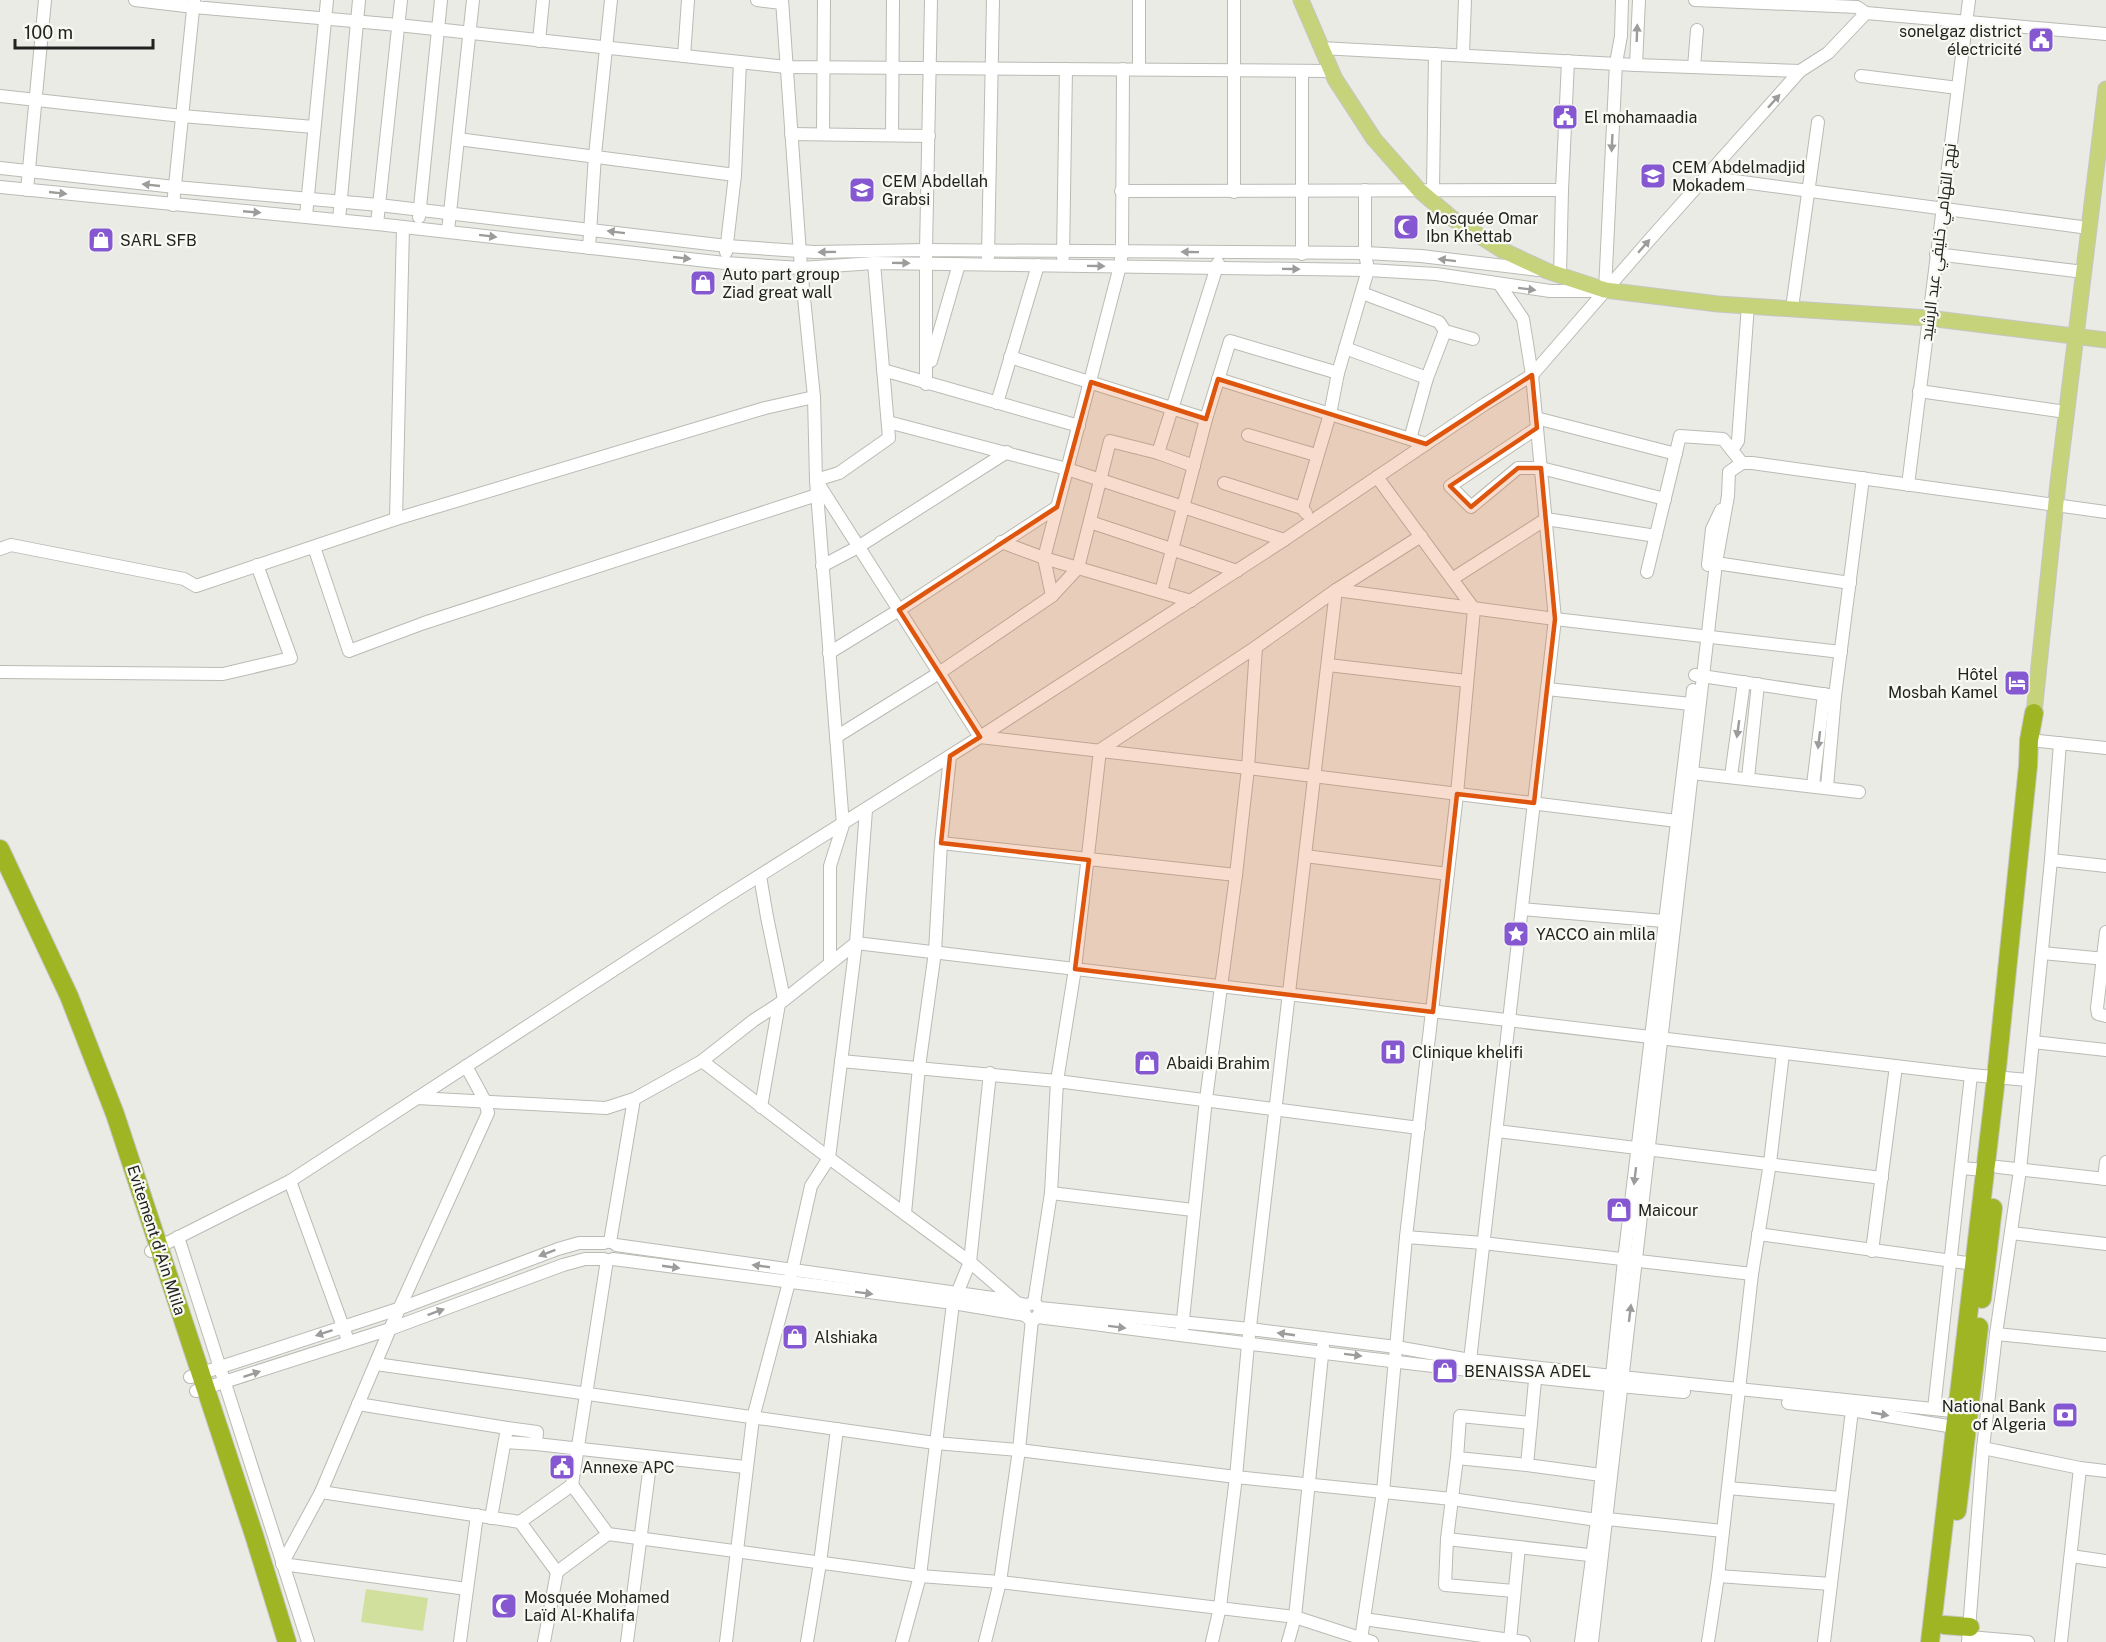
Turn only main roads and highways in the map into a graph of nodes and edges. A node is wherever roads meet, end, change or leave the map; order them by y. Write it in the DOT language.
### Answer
graph roads {
  1 [pos="1301,0"];
  2 [pos="2106,89"];
  3 [pos="2103,149"];
  4 [pos="2076,336"];
  5 [pos="2106,340"];
  6 [pos="2034,713"];
  7 [pos="0,849"];
  8 [pos="0,874"];
  9 [pos="1991,1168"];
  10 [pos="155,1248"];
  11 [pos="198,1383"];
  12 [pos="1967,1420"];
  13 [pos="1943,1634"];
  14 [pos="1969,1635"];
  15 [pos="275,1642"];
  16 [pos="287,1642"];
  17 [pos="1930,1642"];
  1 -- 4 [label="main road"];
  2 -- 3 [label="main road"];
  3 -- 4 [label="main road"];
  4 -- 5 [label="main road"];
  4 -- 6 [label="main road"];
  6 -- 9 [label="highway"];
  7 -- 10 [label="highway, Evitement d'Ain Mlila"];
  8 -- 10 [label="highway, Evitement d'Ain Mlila"];
  9 -- 12 [label="highway"];
  9 -- 12 [label="highway"];
  10 -- 11 [label="highway, Evitement d'Ain Mlila"];
  11 -- 15 [label="highway, Evitement d'Ain Mlila"];
  11 -- 16 [label="highway, Evitement d'Ain Mlila"];
  12 -- 13 [label="highway"];
  12 -- 17 [label="highway"];
  13 -- 14 [label="highway"];
}
